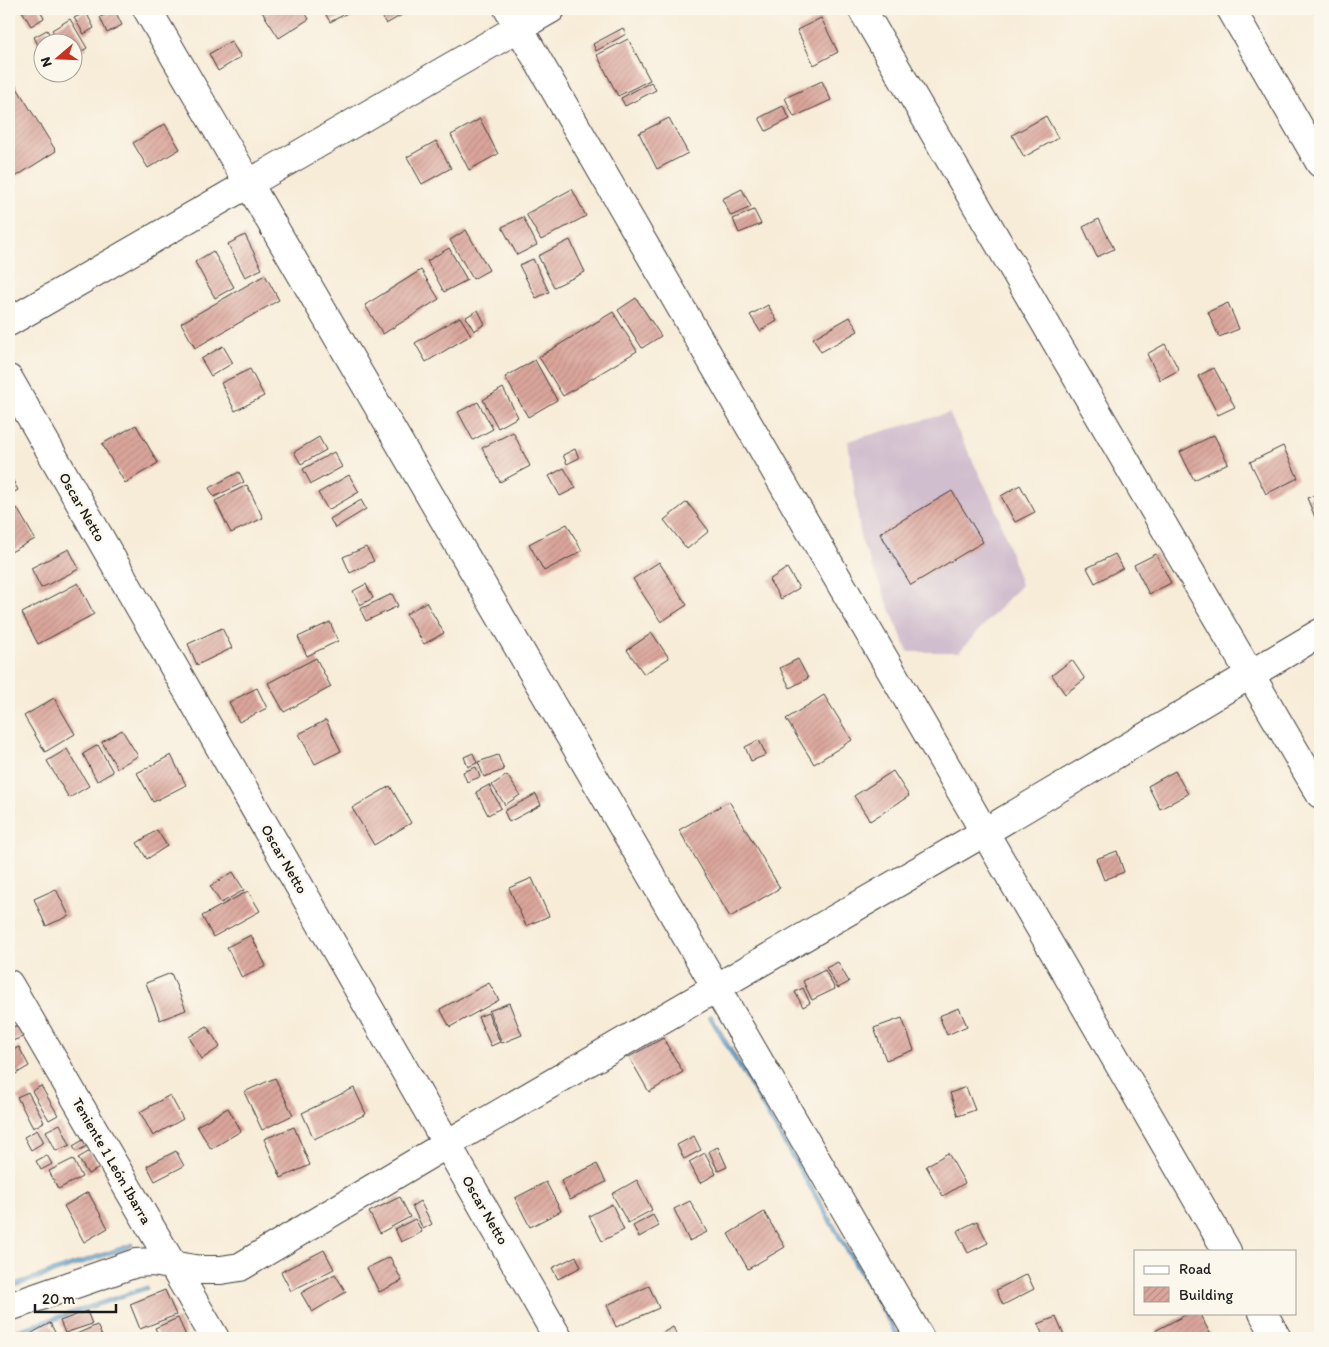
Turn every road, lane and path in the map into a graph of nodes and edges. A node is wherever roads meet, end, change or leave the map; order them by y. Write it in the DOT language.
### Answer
graph roads {
  1 [pos="147,9"];
  2 [pos="551,9"];
  3 [pos="862,9"];
  4 [pos="1231,9"];
  5 [pos="513,18"];
  6 [pos="1320,163"];
  7 [pos="248,183"];
  8 [pos="9,322"];
  9 [pos="9,380"];
  10 [pos="1320,633"];
  11 [pos="1251,673"];
  12 [pos="1320,794"];
  13 [pos="985,832"];
  14 [pos="9,984"];
  15 [pos="716,987"];
  16 [pos="447,1144"];
  17 [pos="1226,1250"];
  18 [pos="174,1267"];
  19 [pos="9,1307"];
  20 [pos="1264,1314"];
  21 [pos="215,1338"];
  22 [pos="558,1338"];
  23 [pos="920,1338"];
  24 [pos="1277,1338"];
  1 -- 7 [label="street"];
  2 -- 5 [label="street"];
  3 -- 11 [label="street"];
  4 -- 6 [label="street"];
  5 -- 7 [label="street"];
  5 -- 13 [label="street"];
  7 -- 8 [label="street"];
  7 -- 15 [label="street"];
  9 -- 16 [label="street, Oscar Netto"];
  10 -- 11 [label="street"];
  11 -- 12 [label="street"];
  11 -- 13 [label="street"];
  13 -- 15 [label="street"];
  13 -- 17 [label="street"];
  14 -- 18 [label="street, Teniente 1 León Ibarra"];
  15 -- 16 [label="street"];
  15 -- 23 [label="street"];
  16 -- 18 [label="street"];
  16 -- 22 [label="street, Oscar Netto"];
  18 -- 19 [label="street"];
  18 -- 21 [label="street, Teniente 1 León Ibarra"];
  20 -- 24 [label="street"];
}
